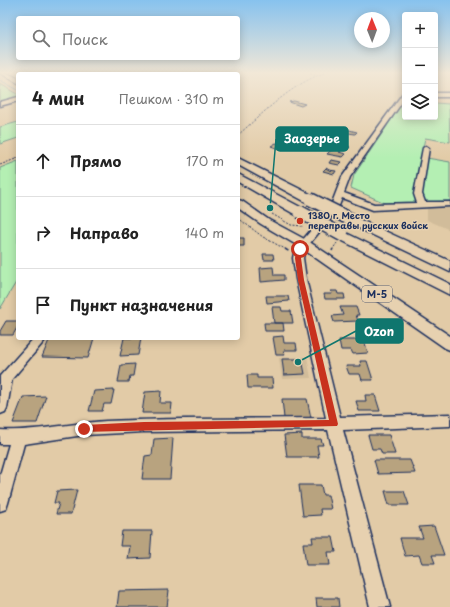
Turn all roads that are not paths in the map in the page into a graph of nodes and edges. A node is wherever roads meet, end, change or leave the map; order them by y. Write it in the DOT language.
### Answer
graph roads {
  1 [pos="400,101"];
  2 [pos="426,148"];
  3 [pos="240,162"];
  4 [pos="240,178"];
  5 [pos="340,194"];
  6 [pos="240,196"];
  7 [pos="240,204"];
  8 [pos="450,204"];
  9 [pos="422,205"];
  10 [pos="304,244"];
  11 [pos="450,266"];
  12 [pos="450,290"];
  13 [pos="39,340"];
  14 [pos="450,344"];
  15 [pos="0,408"];
  16 [pos="450,420"];
  17 [pos="334,424"];
  18 [pos="0,437"];
  19 [pos="18,438"];
  20 [pos="0,503"];
  21 [pos="380,607"];
  1 -- 5 [label="street"];
  2 -- 9 [label="street"];
  3 -- 11 [label="highway, bridge"];
  4 -- 12 [label="highway, bridge"];
  5 -- 9 [label="street"];
  5 -- 10 [label="street"];
  6 -- 10 [label="main road"];
  7 -- 10 [label="main road"];
  8 -- 9 [label="street"];
  10 -- 14 [label="main road, М-5"];
  10 -- 17 [label="street"];
  13 -- 15 [label="street"];
  16 -- 17 [label="street"];
  17 -- 19 [label="street"];
  17 -- 21 [label="street"];
  18 -- 19 [label="street"];
  19 -- 20 [label="street"];
}
